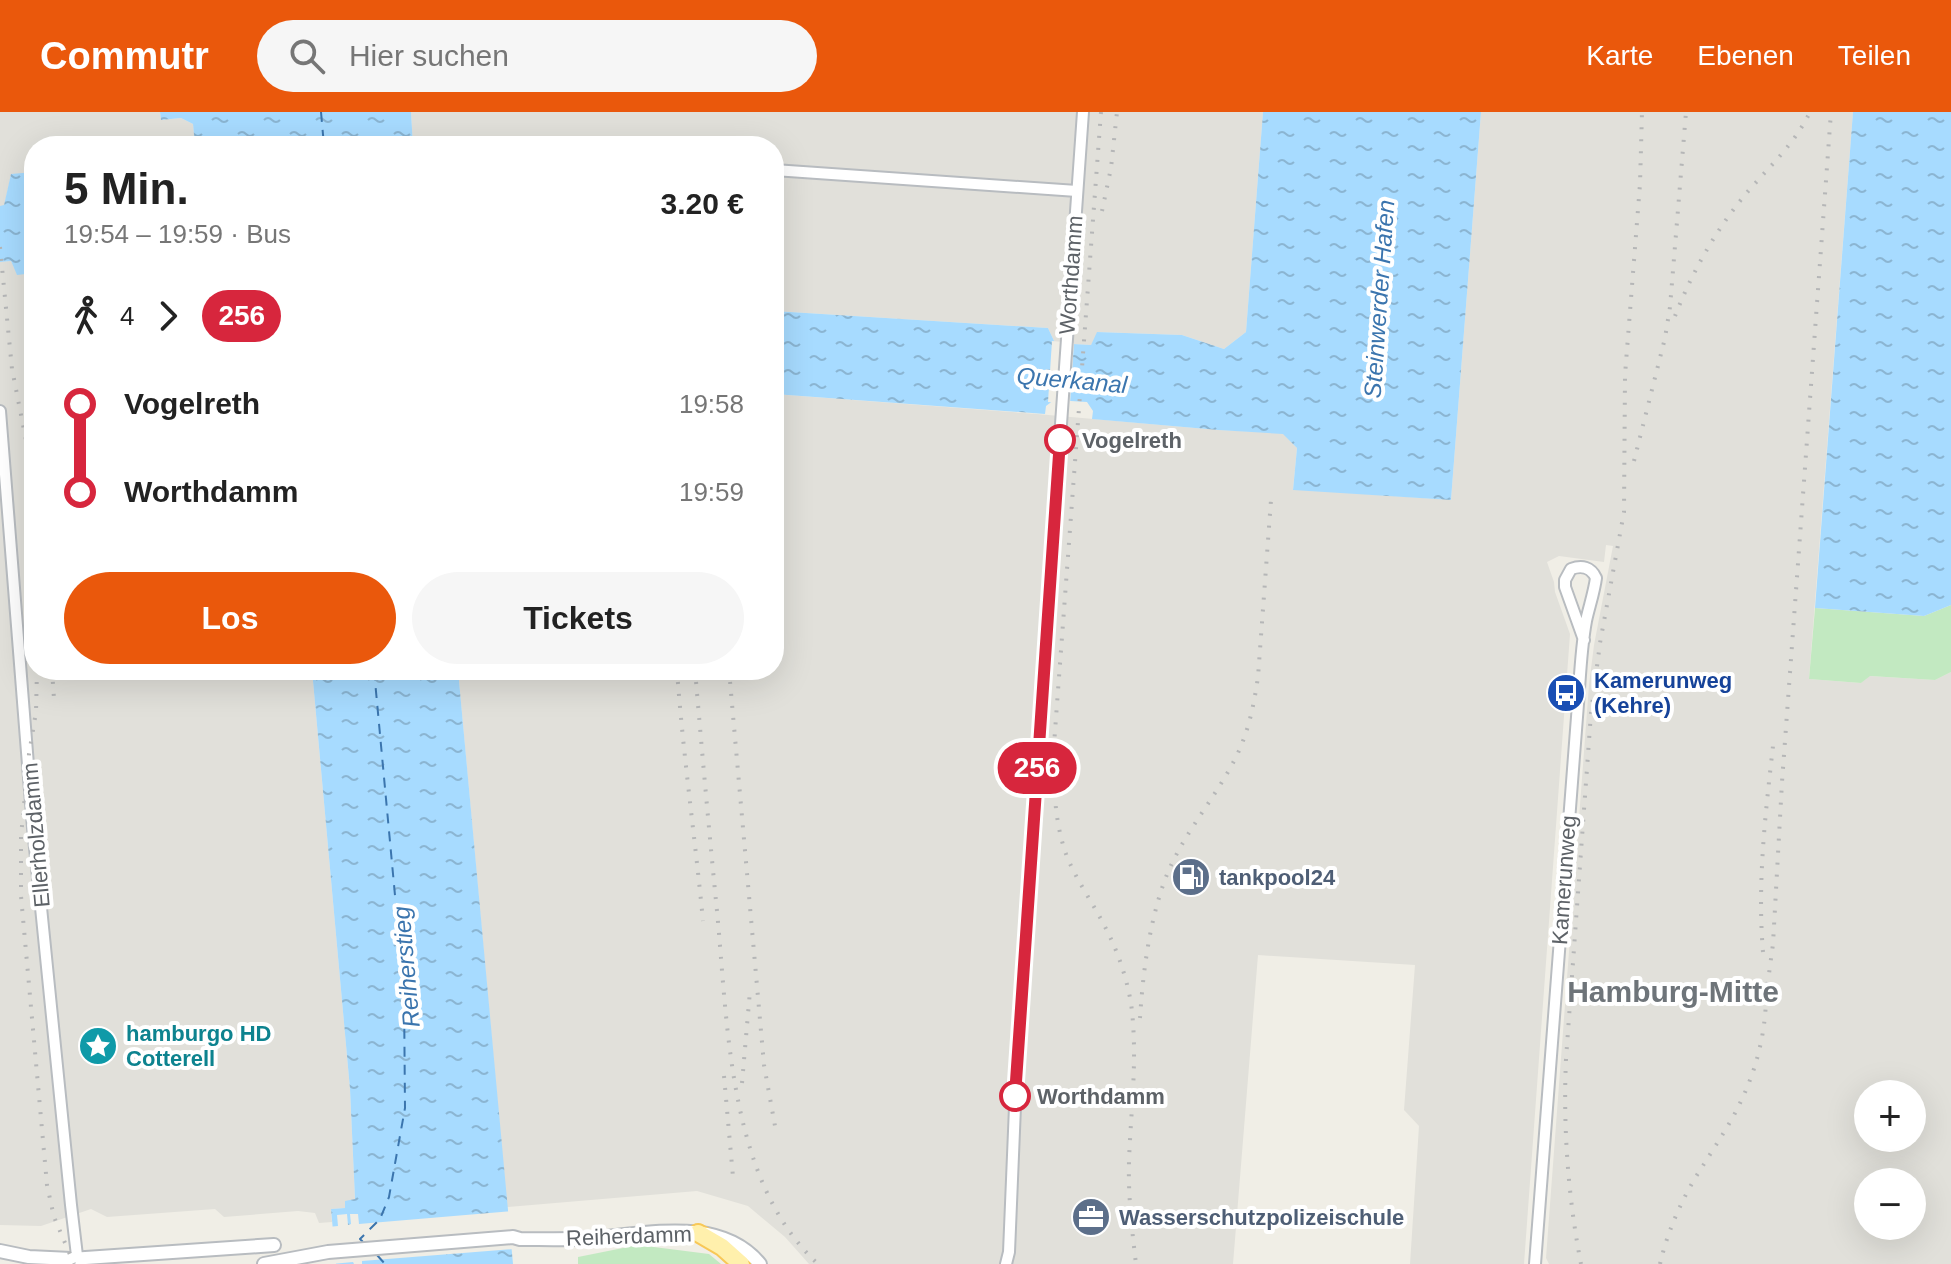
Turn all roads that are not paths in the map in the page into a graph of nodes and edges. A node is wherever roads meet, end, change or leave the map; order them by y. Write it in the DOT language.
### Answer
graph roads {
  1 [pos="1083,112"];
  2 [pos="784,171"];
  3 [pos="1077,191"];
  4 [pos="0,411"];
  5 [pos="1584,640"];
  6 [pos="698,1233"];
  7 [pos="274,1245"];
  8 [pos="0,1251"];
  9 [pos="75,1261"];
  10 [pos="264,1264"];
  11 [pos="741,1264"];
  12 [pos="760,1264"];
  13 [pos="1009,1264"];
  14 [pos="1535,1264"];
  1 -- 3 [label="street, Worthdamm"];
  2 -- 3 [label="street"];
  3 -- 13 [label="street, Worthdamm"];
  4 -- 9 [label="street, Ellerholzdamm"];
  5 -- 5 [label="street, Kamerunweg"];
  5 -- 14 [label="street, Kamerunweg"];
  6 -- 10 [label="street, Reiherdamm"];
  6 -- 11 [label="main road"];
  6 -- 12 [label="street, Reiherdamm"];
  7 -- 9 [label="street"];
  8 -- 9 [label="street"];
}
